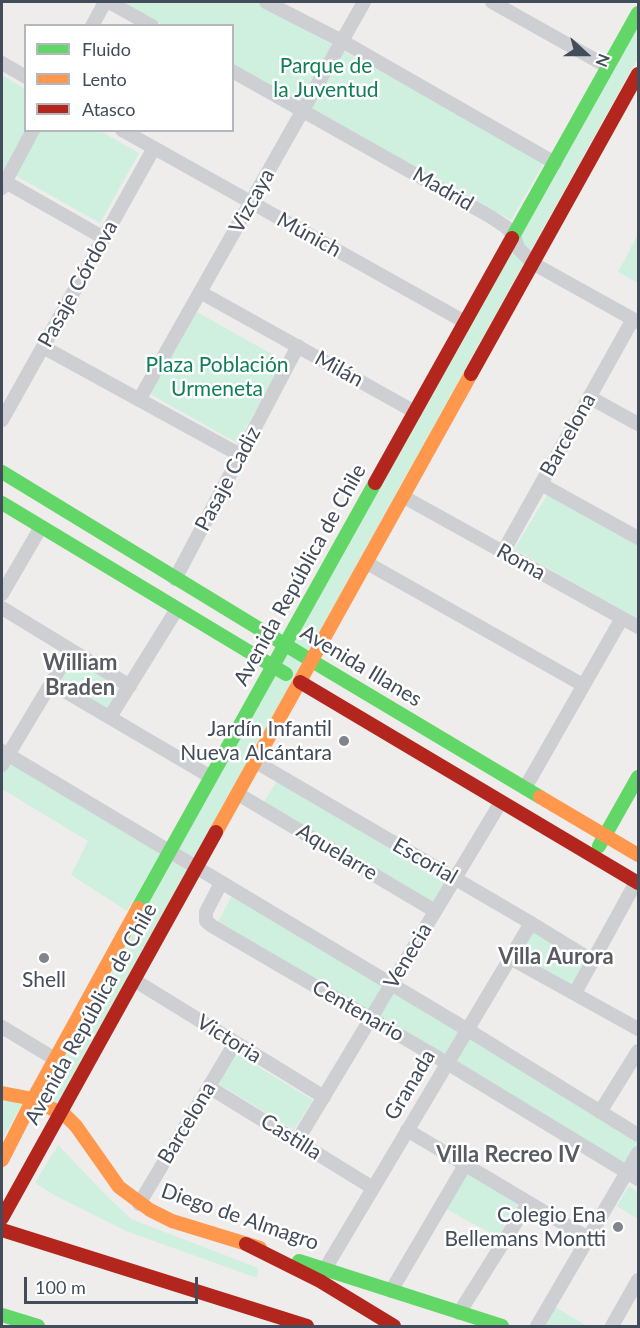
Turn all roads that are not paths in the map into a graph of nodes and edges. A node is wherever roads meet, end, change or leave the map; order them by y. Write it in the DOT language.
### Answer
graph roads {
  1 [pos="107,2"];
  2 [pos="266,2"];
  3 [pos="364,2"];
  4 [pos="492,2"];
  5 [pos="639,13"];
  6 [pos="93,24"];
  7 [pos="148,24"];
  8 [pos="342,41"];
  9 [pos="2,63"];
  10 [pos="608,67"];
  11 [pos="234,71"];
  12 [pos="639,74"];
  13 [pos="24,76"];
  14 [pos="303,110"];
  15 [pos="593,126"];
  16 [pos="32,132"];
  17 [pos="126,132"];
  18 [pos="154,148"];
  19 [pos="555,163"];
  20 [pos="3,184"];
  21 [pos="251,202"];
  22 [pos="514,235"];
  23 [pos="104,238"];
  24 [pos="534,264"];
  25 [pos="200,292"];
  26 [pos="636,321"];
  27 [pos="465,322"];
  28 [pos="43,346"];
  29 [pos="298,346"];
  30 [pos="589,397"];
  31 [pos="139,400"];
  32 [pos="415,412"];
  33 [pos="2,420"];
  34 [pos="639,424"];
  35 [pos="240,455"];
  36 [pos="408,457"];
  37 [pos="2,472"];
  38 [pos="541,484"];
  39 [pos="404,497"];
  40 [pos="2,503"];
  41 [pos="41,527"];
  42 [pos="639,538"];
  43 [pos="503,552"];
  44 [pos="367,563"];
  45 [pos="175,579"];
  46 [pos="2,594"];
  47 [pos="2,608"];
  48 [pos="177,609"];
  49 [pos="622,618"];
  50 [pos="639,627"];
  51 [pos="284,645"];
  52 [pos="71,650"];
  53 [pos="312,661"];
  54 [pos="273,666"];
  55 [pos="300,682"];
  56 [pos="51,683"];
  57 [pos="583,685"];
  58 [pos="130,686"];
  59 [pos="110,717"];
  60 [pos="238,728"];
  61 [pos="265,743"];
  62 [pos="4,757"];
  63 [pos="256,762"];
  64 [pos="211,777"];
  65 [pos="639,777"];
  66 [pos="525,788"];
  67 [pos="238,794"];
  68 [pos="501,802"];
  69 [pos="605,836"];
  70 [pos="170,852"];
  71 [pos="639,855"];
  72 [pos="593,857"];
  73 [pos="196,869"];
  74 [pos="455,878"];
  75 [pos="637,883"];
  76 [pos="221,884"];
  77 [pos="435,911"];
  78 [pos="531,923"];
  79 [pos="510,958"];
  80 [pos="593,961"];
  81 [pos="134,980"];
  82 [pos="391,984"];
  83 [pos="575,993"];
  84 [pos="371,1018"];
  85 [pos="2,1027"];
  86 [pos="639,1029"];
  87 [pos="468,1030"];
  88 [pos="235,1043"];
  89 [pos="639,1051"];
  90 [pos="55,1059"];
  91 [pos="447,1063"];
  92 [pos="209,1087"];
  93 [pos="2,1093"];
  94 [pos="324,1097"];
  95 [pos="33,1099"];
  96 [pos="60,1112"];
  97 [pos="600,1112"];
  98 [pos="407,1130"];
  99 [pos="639,1135"];
  100 [pos="297,1141"];
  101 [pos="639,1153"];
  102 [pos="2,1160"];
  103 [pos="465,1165"];
  104 [pos="633,1176"];
  105 [pos="373,1188"];
  106 [pos="528,1203"];
  107 [pos="140,1204"];
  108 [pos="2,1218"];
  109 [pos="2,1230"];
  110 [pos="588,1238"];
  111 [pos="246,1244"];
  112 [pos="324,1269"];
  113 [pos="639,1280"];
  114 [pos="391,1291"];
  115 [pos="459,1313"];
  116 [pos="2,1315"];
  117 [pos="38,1326"];
  118 [pos="307,1326"];
  119 [pos="394,1326"];
  120 [pos="502,1326"];
  121 [pos="537,1326"];
  122 [pos="612,1326"];
  1 -- 6 [label="street"];
  1 -- 7 [label="street"];
  2 -- 8 [label="street"];
  3 -- 8 [label="street, Vizcaya"];
  4 -- 10 [label="street"];
  5 -- 10 [label="main road, Avenida República de Chile"];
  8 -- 14 [label="street, Vizcaya"];
  8 -- 19 [label="street"];
  9 -- 13 [label="street"];
  10 -- 15 [label="main road, Avenida República de Chile"];
  11 -- 14 [label="street, Madrid"];
  12 -- 15 [label="main road, Avenida República de Chile"];
  14 -- 21 [label="street, Vizcaya"];
  14 -- 22 [label="street, Madrid"];
  15 -- 19 [label="main road, Avenida República de Chile"];
  15 -- 24 [label="main road, Avenida República de Chile"];
  16 -- 20 [label="street"];
  17 -- 18 [label="street, Múnich"];
  18 -- 21 [label="street, Múnich"];
  18 -- 23 [label="street, Pasaje Córdova"];
  19 -- 22 [label="main road, Avenida República de Chile"];
  20 -- 23 [label="street"];
  21 -- 25 [label="street, Vizcaya"];
  21 -- 27 [label="street, Múnich"];
  22 -- 24 [label="street, Madrid"];
  22 -- 27 [label="main road, Avenida República de Chile"];
  23 -- 28 [label="street, Pasaje Córdova"];
  24 -- 26 [label="street, Madrid"];
  24 -- 36 [label="main road, Avenida República de Chile"];
  25 -- 29 [label="street, Milán"];
  25 -- 31 [label="street, Vizcaya"];
  26 -- 30 [label="street, Barcelona"];
  27 -- 32 [label="main road, Avenida República de Chile"];
  28 -- 31 [label="street"];
  28 -- 33 [label="street, Pasaje Córdova"];
  29 -- 32 [label="street, Milán"];
  29 -- 35 [label="street, Pasaje Cadiz"];
  30 -- 34 [label="street"];
  30 -- 38 [label="street, Barcelona"];
  31 -- 35 [label="street"];
  32 -- 36 [label="main road, Avenida República de Chile"];
  35 -- 45 [label="street, Pasaje Cadiz"];
  36 -- 39 [label="main road, Avenida República de Chile"];
  36 -- 51 [label="main road, Avenida República de Chile"];
  37 -- 45 [label="main road, Avenida Illanes"];
  38 -- 42 [label="street"];
  38 -- 43 [label="street, Barcelona"];
  39 -- 43 [label="street, Roma"];
  39 -- 44 [label="main road, Avenida República de Chile"];
  40 -- 41 [label="main road"];
  41 -- 46 [label="street"];
  41 -- 48 [label="main road"];
  43 -- 49 [label="street, Roma"];
  44 -- 53 [label="main road, Avenida República de Chile"];
  44 -- 57 [label="street"];
  45 -- 51 [label="main road, Avenida Illanes"];
  47 -- 52 [label="street"];
  48 -- 54 [label="main road"];
  48 -- 58 [label="street"];
  49 -- 50 [label="street, Roma"];
  49 -- 57 [label="street"];
  51 -- 53 [label="main road, Avenida Illanes"];
  51 -- 54 [label="main road, Avenida República de Chile"];
  52 -- 56 [label="street"];
  52 -- 58 [label="street"];
  53 -- 55 [label="main road, Avenida República de Chile"];
  53 -- 66 [label="main road, Avenida Illanes"];
  54 -- 55 [label="main road"];
  54 -- 60 [label="main road, Avenida República de Chile"];
  55 -- 61 [label="main road, Avenida República de Chile"];
  55 -- 68 [label="main road"];
  56 -- 59 [label="street"];
  56 -- 62 [label="street"];
  57 -- 66 [label="street"];
  58 -- 59 [label="street"];
  59 -- 64 [label="street"];
  60 -- 61 [label="main road"];
  60 -- 64 [label="main road, Avenida República de Chile"];
  61 -- 63 [label="main road, Avenida República de Chile"];
  62 -- 70 [label="street, Centenario"];
  63 -- 67 [label="main road, Avenida República de Chile"];
  63 -- 74 [label="street, Escorial"];
  64 -- 70 [label="main road, Avenida República de Chile"];
  65 -- 69 [label="main road"];
  66 -- 69 [label="main road, Avenida Illanes"];
  67 -- 73 [label="main road, Avenida República de Chile"];
  67 -- 77 [label="street, Aquelarre"];
  68 -- 72 [label="main road"];
  68 -- 74 [label="street, Venecia"];
  69 -- 71 [label="main road, Avenida Illanes"];
  69 -- 72 [label="main road"];
  70 -- 73 [label="street, Centenario"];
  70 -- 90 [label="main road, Avenida República de Chile"];
  72 -- 75 [label="main road"];
  73 -- 76 [label="street, Centenario"];
  73 -- 81 [label="main road, Avenida República de Chile"];
  74 -- 77 [label="street, Venecia"];
  74 -- 78 [label="street, Escorial"];
  75 -- 80 [label="street"];
  76 -- 82 [label="street, Centenario"];
  76 -- 84 [label="street, Centenario"];
  77 -- 82 [label="street, Venecia"];
  78 -- 79 [label="street, Granada"];
  78 -- 80 [label="street, Escorial"];
  79 -- 83 [label="street"];
  79 -- 87 [label="street, Granada"];
  80 -- 83 [label="street"];
  81 -- 88 [label="street, Victoria"];
  81 -- 96 [label="main road, Avenida República de Chile"];
  82 -- 84 [label="street, Venecia"];
  82 -- 87 [label="street, Centenario"];
  83 -- 86 [label="street"];
  84 -- 91 [label="street, Centenario"];
  84 -- 94 [label="street, Venecia"];
  85 -- 90 [label="street"];
  87 -- 91 [label="street, Granada"];
  87 -- 97 [label="street, Centenario"];
  88 -- 92 [label="street, Barcelona"];
  88 -- 94 [label="street, Victoria"];
  89 -- 97 [label="street"];
  90 -- 95 [label="main road, Avenida República de Chile"];
  91 -- 98 [label="street, Granada"];
  91 -- 104 [label="street, Centenario"];
  92 -- 100 [label="street, Castilla"];
  92 -- 107 [label="street, Barcelona"];
  93 -- 95 [label="main road, Diego de Almagro"];
  94 -- 100 [label="street, Venecia"];
  95 -- 96 [label="main road, Diego de Almagro"];
  95 -- 102 [label="main road, Avenida República de Chile"];
  96 -- 107 [label="main road, Diego de Almagro"];
  96 -- 108 [label="main road, Avenida República de Chile"];
  97 -- 99 [label="street, Centenario"];
  98 -- 103 [label="street"];
  98 -- 105 [label="street, Granada"];
  100 -- 105 [label="street, Castilla"];
  101 -- 104 [label="street"];
  103 -- 106 [label="street"];
  103 -- 114 [label="street"];
  104 -- 110 [label="street"];
  105 -- 112 [label="street, Granada"];
  106 -- 110 [label="street"];
  106 -- 115 [label="street"];
  107 -- 111 [label="main road, Diego de Almagro"];
  109 -- 118 [label="main road"];
  110 -- 121 [label="street"];
  111 -- 112 [label="main road, Diego de Almagro"];
  111 -- 119 [label="main road"];
  112 -- 114 [label="main road, Diego de Almagro"];
  113 -- 122 [label="street"];
  114 -- 115 [label="main road, Diego de Almagro"];
  115 -- 120 [label="main road, Diego de Almagro"];
  116 -- 117 [label="main road"];
}
